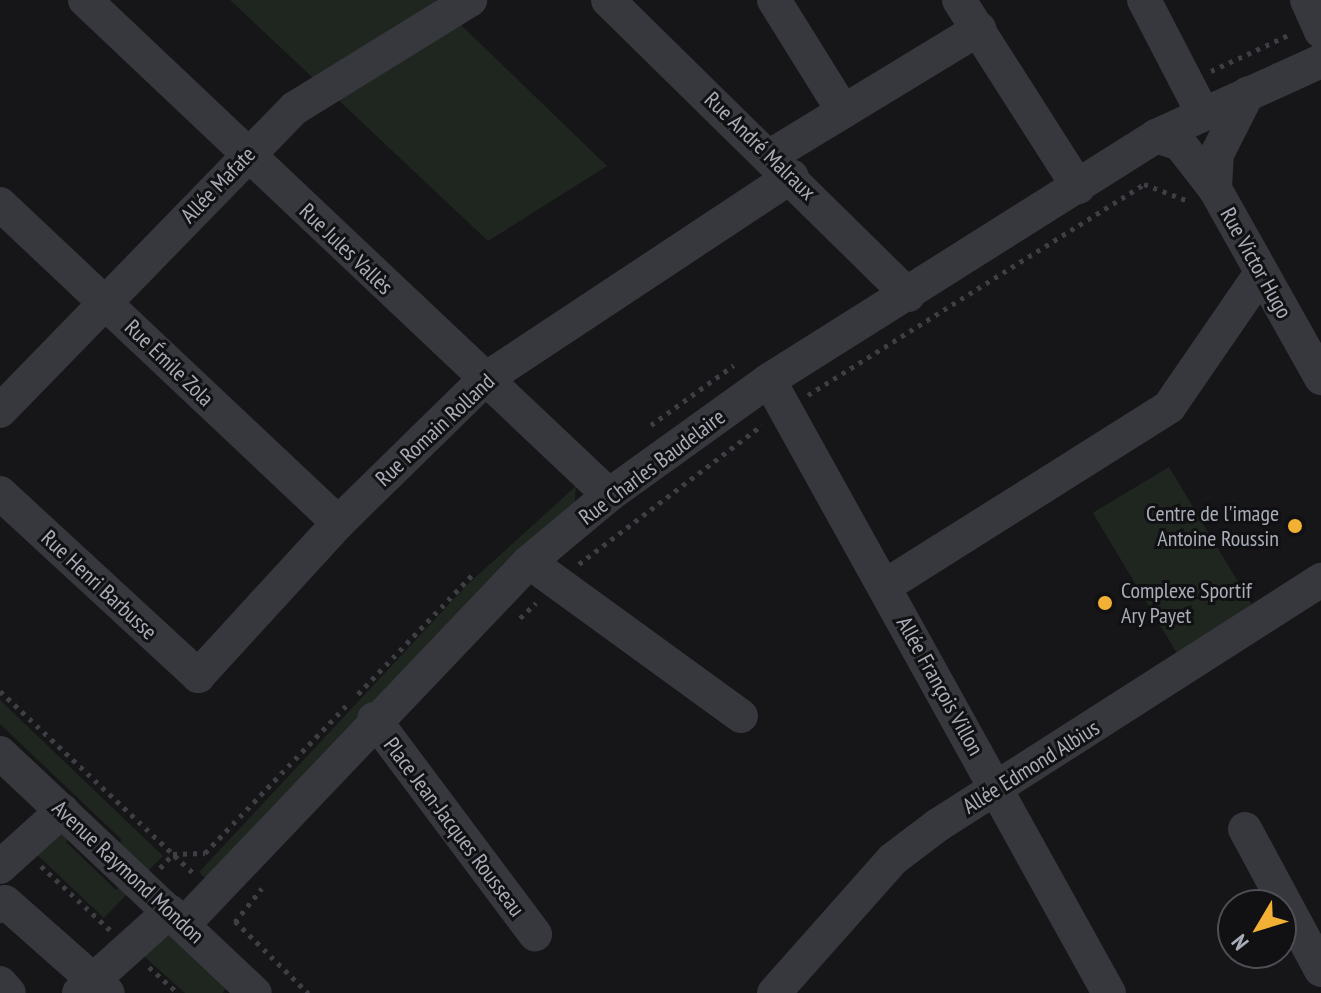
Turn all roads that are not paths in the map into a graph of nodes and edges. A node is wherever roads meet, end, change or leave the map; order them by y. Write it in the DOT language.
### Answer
graph roads {
  1 [pos="85,0"];
  2 [pos="470,0"];
  3 [pos="608,0"];
  4 [pos="774,0"];
  5 [pos="959,0"];
  6 [pos="1144,0"];
  7 [pos="1307,0"];
  8 [pos="979,29"];
  9 [pos="1321,31"];
  10 [pos="1321,61"];
  11 [pos="1248,93"];
  12 [pos="843,111"];
  13 [pos="1202,112"];
  14 [pos="1156,136"];
  15 [pos="247,154"];
  16 [pos="781,166"];
  17 [pos="1078,187"];
  18 [pos="1205,196"];
  19 [pos="0,204"];
  20 [pos="1261,273"];
  21 [pos="908,295"];
  22 [pos="105,302"];
  23 [pos="1321,378"];
  24 [pos="484,380"];
  25 [pos="769,380"];
  26 [pos="0,411"];
  27 [pos="0,493"];
  28 [pos="609,495"];
  29 [pos="338,523"];
  30 [pos="529,562"];
  31 [pos="1321,580"];
  32 [pos="885,586"];
  33 [pos="198,676"];
  34 [pos="741,716"];
  35 [pos="374,719"];
  36 [pos="0,753"];
  37 [pos="999,791"];
  38 [pos="62,811"];
  39 [pos="1245,829"];
  40 [pos="12,858"];
  41 [pos="0,906"];
  42 [pos="177,918"];
  43 [pos="535,934"];
  44 [pos="1321,970"];
  45 [pos="0,983"];
  46 [pos="94,989"];
  47 [pos="9,993"];
  48 [pos="255,993"];
  49 [pos="774,993"];
  50 [pos="1109,993"];
  1 -- 15 [label="street, Rue Jules Vallès"];
  2 -- 15 [label="street, Allée Mafate"];
  3 -- 16 [label="street, Rue André Malraux"];
  4 -- 12 [label="street"];
  5 -- 8 [label="street"];
  6 -- 13 [label="street"];
  7 -- 9 [label="street"];
  8 -- 12 [label="street, Rue Romain Rolland"];
  8 -- 17 [label="street"];
  10 -- 11 [label="street, Rue Charles Baudelaire"];
  11 -- 13 [label="street, Rue Charles Baudelaire"];
  11 -- 18 [label="street, Rue Victor Hugo"];
  12 -- 16 [label="street, Rue Romain Rolland"];
  13 -- 14 [label="street, Rue Charles Baudelaire"];
  14 -- 17 [label="street, Rue Charles Baudelaire"];
  14 -- 18 [label="street, Rue Victor Hugo"];
  15 -- 22 [label="street, Allée Mafate"];
  15 -- 24 [label="street, Rue Jules Vallès"];
  16 -- 21 [label="street, Rue André Malraux"];
  16 -- 24 [label="street, Rue Romain Rolland"];
  17 -- 21 [label="street, Rue Charles Baudelaire"];
  18 -- 20 [label="street, Rue Victor Hugo"];
  19 -- 22 [label="street, Rue Émile Zola"];
  20 -- 23 [label="street, Rue Victor Hugo"];
  20 -- 32 [label="street"];
  21 -- 25 [label="street, Rue Charles Baudelaire"];
  22 -- 26 [label="street, Allée Mafate"];
  22 -- 29 [label="street, Rue Émile Zola"];
  24 -- 28 [label="street, Rue Jules Vallès"];
  24 -- 29 [label="street, Rue Romain Rolland"];
  25 -- 28 [label="street, Rue Charles Baudelaire"];
  25 -- 32 [label="street, Allée François Villon"];
  27 -- 33 [label="street, Rue Henri Barbusse"];
  28 -- 30 [label="street, Rue Charles Baudelaire"];
  29 -- 33 [label="street, Rue Romain Rolland"];
  30 -- 34 [label="street"];
  30 -- 35 [label="street, Rue Charles Baudelaire"];
  31 -- 37 [label="street, Allée Edmond Albius"];
  32 -- 37 [label="street, Allée François Villon"];
  35 -- 42 [label="street, Rue Charles Baudelaire"];
  35 -- 43 [label="street, Place Jean-Jacques Rousseau"];
  36 -- 38 [label="street, Avenue Raymond Mondon"];
  37 -- 49 [label="street, Allée Edmond Albius"];
  37 -- 50 [label="street, Allée François Villon"];
  38 -- 40 [label="street"];
  38 -- 42 [label="street, Avenue Raymond Mondon"];
  39 -- 44 [label="street"];
  41 -- 46 [label="street"];
  42 -- 46 [label="street, Rue Charles Baudelaire"];
  42 -- 48 [label="street, Avenue Raymond Mondon"];
  45 -- 47 [label="street"];
}
